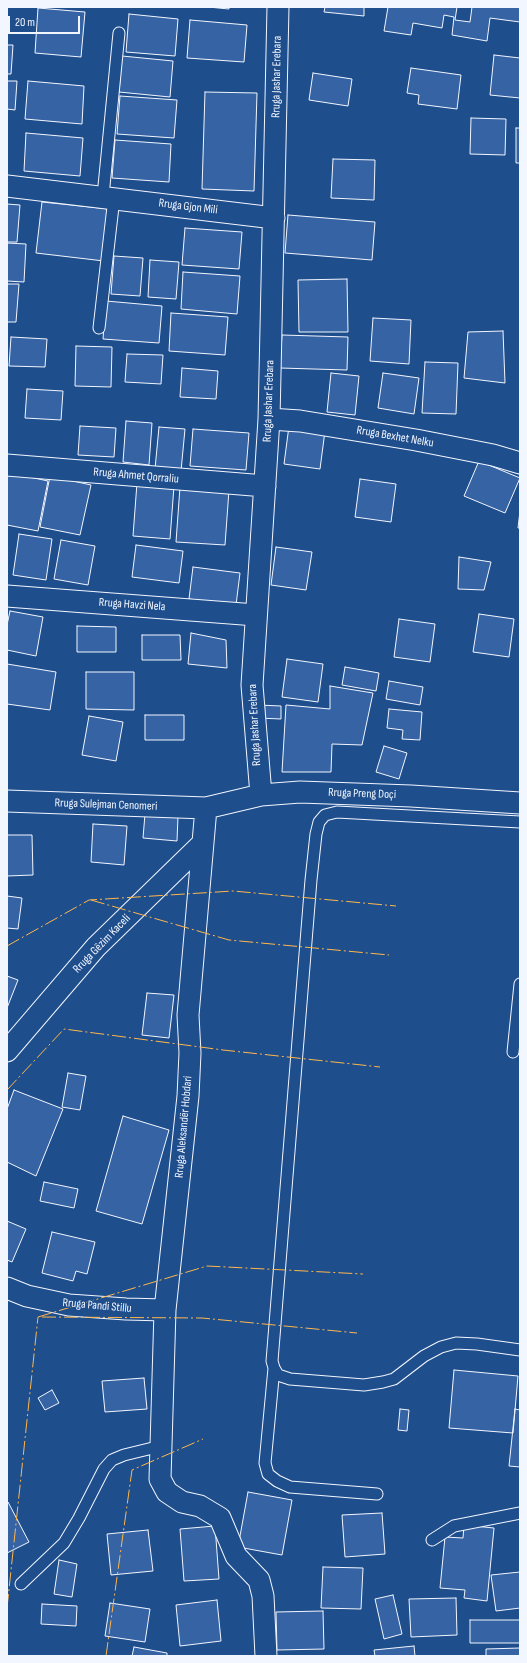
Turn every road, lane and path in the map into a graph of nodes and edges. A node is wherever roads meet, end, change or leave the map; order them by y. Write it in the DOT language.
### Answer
graph roads {
  1 [pos="278,7"];
  2 [pos="119,33"];
  3 [pos="7,186"];
  4 [pos="108,197"];
  5 [pos="274,218"];
  6 [pos="99,328"];
  7 [pos="268,419"];
  8 [pos="520,463"];
  9 [pos="7,465"];
  10 [pos="265,486"];
  11 [pos="7,596"];
  12 [pos="256,615"];
  13 [pos="261,795"];
  14 [pos="7,801"];
  15 [pos="520,803"];
  16 [pos="206,808"];
  17 [pos="520,822"];
  18 [pos="203,843"];
  19 [pos="520,984"];
  20 [pos="7,1050"];
  21 [pos="513,1052"];
  22 [pos="7,1288"];
  23 [pos="165,1310"];
  24 [pos="520,1350"];
  25 [pos="274,1368"];
  26 [pos="161,1446"];
  27 [pos="377,1494"];
  28 [pos="520,1513"];
  29 [pos="432,1540"];
  30 [pos="21,1584"];
  31 [pos="266,1656"];
  1 -- 5 [label="street, Rruga Jashar Erebara"];
  2 -- 4 [label="lane"];
  3 -- 4 [label="street, Rruga Gjon Mili"];
  4 -- 5 [label="street, Rruga Gjon Mili"];
  4 -- 6 [label="lane"];
  5 -- 7 [label="street, Rruga Jashar Erebara"];
  7 -- 8 [label="street, Rruga Bexhet Nelku"];
  7 -- 10 [label="street, Rruga Jashar Erebara"];
  9 -- 10 [label="street, Rruga Ahmet Qorraliu"];
  10 -- 12 [label="street, Rruga Jashar Erebara"];
  11 -- 12 [label="street, Rruga Havzi Nela"];
  12 -- 13 [label="street, Rruga Jashar Erebara"];
  13 -- 15 [label="street, Rruga Preng Doçi"];
  13 -- 16 [label="street, Rruga Preng Doçi"];
  14 -- 16 [label="street, Rruga Sulejman Cenomeri"];
  16 -- 18 [label="street, Rruga Aleksandër Hobdari"];
  17 -- 25 [label="lane"];
  18 -- 20 [label="street, Rruga Gëzim Kaceli"];
  18 -- 23 [label="street, Rruga Aleksandër Hobdari"];
  19 -- 21 [label="lane"];
  22 -- 23 [label="street, Rruga Pandi Stillu"];
  23 -- 26 [label="street, Rruga Aleksandër Hobdari"];
  24 -- 25 [label="lane"];
  25 -- 27 [label="lane"];
  26 -- 30 [label="lane"];
  26 -- 31 [label="street, Rruga Aleksandër Hobdari"];
  28 -- 29 [label="lane"];
}
